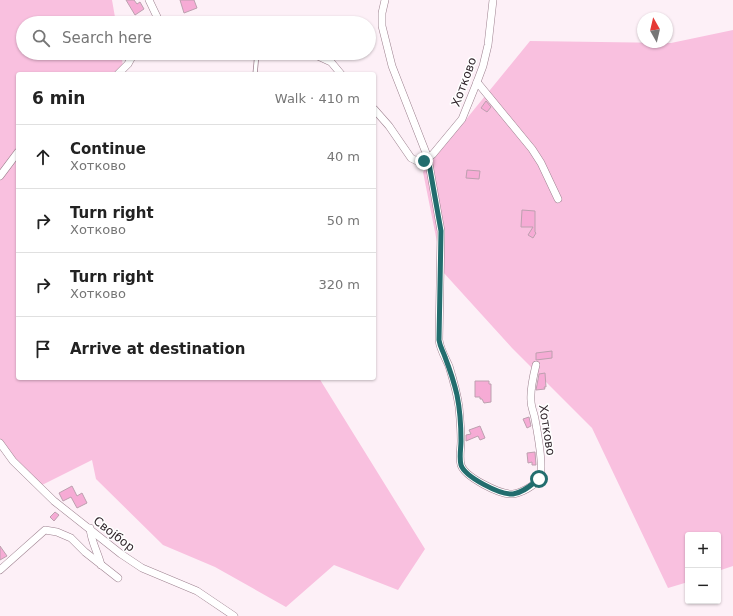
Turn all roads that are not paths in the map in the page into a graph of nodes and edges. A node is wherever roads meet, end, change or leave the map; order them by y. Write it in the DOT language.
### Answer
graph roads {
  1 [pos="149,0"];
  2 [pos="385,0"];
  3 [pos="493,0"];
  4 [pos="157,16"];
  5 [pos="130,60"];
  6 [pos="256,60"];
  7 [pos="327,60"];
  8 [pos="120,72"];
  9 [pos="255,72"];
  10 [pos="339,72"];
  11 [pos="477,82"];
  12 [pos="376,111"];
  13 [pos="16,155"];
  14 [pos="428,158"];
  15 [pos="0,176"];
  16 [pos="558,199"];
  17 [pos="536,365"];
  18 [pos="0,443"];
  19 [pos="90,528"];
  20 [pos="101,565"];
  21 [pos="0,570"];
  22 [pos="118,578"];
  23 [pos="234,616"];
  1 -- 4 [label="street"];
  2 -- 14 [label="street, Хотково"];
  3 -- 11 [label="street, Хотково"];
  5 -- 8 [label="street"];
  6 -- 9 [label="lane"];
  7 -- 10 [label="street"];
  11 -- 14 [label="street, Хотково"];
  11 -- 16 [label="street"];
  12 -- 14 [label="street"];
  13 -- 15 [label="street"];
  14 -- 17 [label="street, Хотково"];
  18 -- 19 [label="street, Својбор"];
  19 -- 20 [label="street"];
  19 -- 23 [label="street, Својбор"];
  20 -- 21 [label="street"];
  20 -- 22 [label="street"];
}
